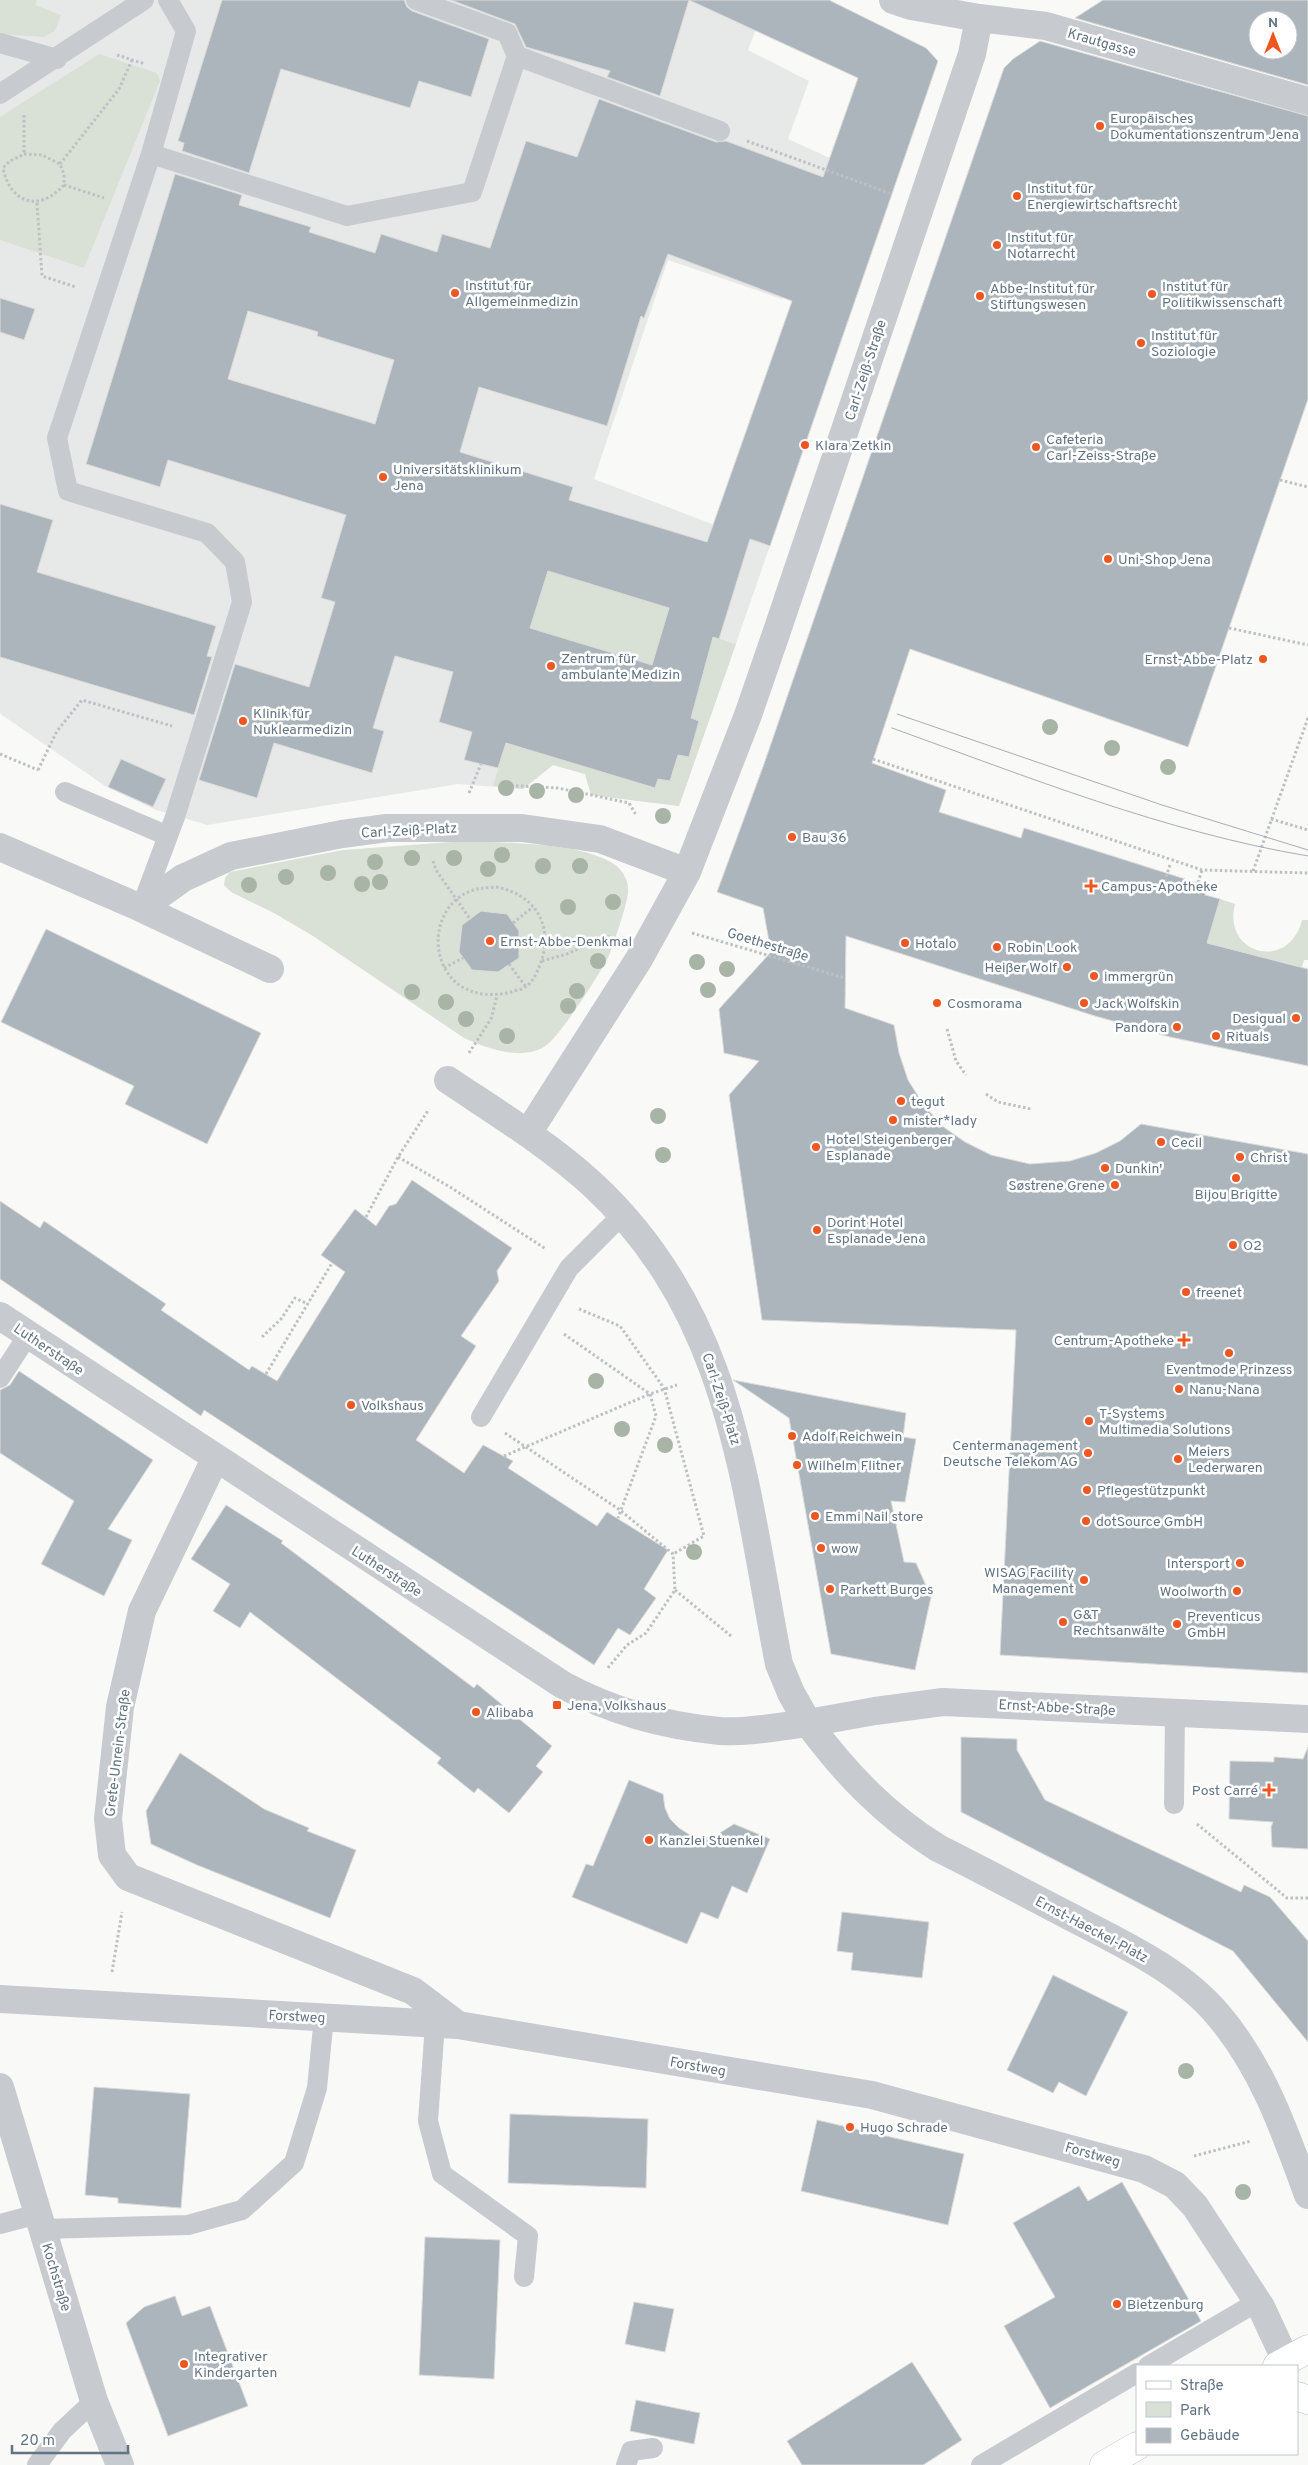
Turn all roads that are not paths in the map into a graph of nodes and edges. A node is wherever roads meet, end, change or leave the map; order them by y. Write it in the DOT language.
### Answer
graph roads {
  1 [pos="144,0"];
  2 [pos="168,0"];
  3 [pos="416,0"];
  4 [pos="893,0"];
  5 [pos="979,18"];
  6 [pos="0,43"];
  7 [pos="517,56"];
  8 [pos="57,59"];
  9 [pos="0,94"];
  10 [pos="1308,101"];
  11 [pos="720,131"];
  12 [pos="151,154"];
  13 [pos="65,792"];
  14 [pos="168,836"];
  15 [pos="0,847"];
  16 [pos="687,872"];
  17 [pos="141,908"];
  18 [pos="270,969"];
  19 [pos="448,1080"];
  20 [pos="528,1133"];
  21 [pos="622,1215"];
  22 [pos="0,1316"];
  23 [pos="28,1335"];
  24 [pos="0,1378"];
  25 [pos="481,1417"];
  26 [pos="215,1459"];
  27 [pos="1175,1712"];
  28 [pos="1308,1719"];
  29 [pos="808,1723"];
  30 [pos="1174,1804"];
  31 [pos="0,1999"];
  32 [pos="324,2018"];
  33 [pos="447,2025"];
  34 [pos="0,2087"];
  35 [pos="1308,2195"];
  36 [pos="41,2222"];
  37 [pos="0,2224"];
  38 [pos="524,2277"];
  39 [pos="1257,2302"];
  40 [pos="1290,2359"];
  41 [pos="1150,2365"];
  42 [pos="1136,2374"];
  43 [pos="94,2401"];
  44 [pos="1136,2447"];
  45 [pos="652,2448"];
  46 [pos="37,2465"];
  47 [pos="120,2465"];
  48 [pos="626,2465"];
  49 [pos="981,2465"];
  50 [pos="1104,2465"];
  1 -- 8 [label="lane"];
  2 -- 12 [label="lane"];
  3 -- 7 [label="lane"];
  4 -- 5 [label="street, Krautgasse"];
  5 -- 10 [label="street, Krautgasse"];
  5 -- 16 [label="street, Carl-Zeiß-Straße"];
  6 -- 8 [label="lane"];
  7 -- 11 [label="lane"];
  7 -- 12 [label="lane"];
  8 -- 9 [label="lane"];
  12 -- 14 [label="lane"];
  13 -- 14 [label="lane"];
  14 -- 17 [label="lane"];
  15 -- 17 [label="street"];
  16 -- 17 [label="street, Carl-Zeiß-Platz"];
  16 -- 20 [label="street"];
  17 -- 18 [label="street"];
  19 -- 20 [label="street, Carl-Zeiß-Platz"];
  20 -- 21 [label="street, Carl-Zeiß-Platz"];
  21 -- 25 [label="lane"];
  21 -- 29 [label="street, Carl-Zeiß-Platz"];
  22 -- 23 [label="street, Lutherstraße"];
  23 -- 24 [label="lane"];
  23 -- 26 [label="street, Lutherstraße"];
  26 -- 29 [label="street, Lutherstraße"];
  26 -- 33 [label="street, Grete-Unrein-Straße"];
  27 -- 28 [label="street, Ernst-Abbe-Straße"];
  27 -- 29 [label="street, Ernst-Abbe-Straße"];
  27 -- 30 [label="lane"];
  29 -- 35 [label="street, Ernst-Haeckel-Platz"];
  31 -- 32 [label="street, Forstweg"];
  32 -- 33 [label="street, Forstweg"];
  32 -- 36 [label="lane"];
  33 -- 38 [label="lane"];
  33 -- 39 [label="street, Forstweg"];
  34 -- 36 [label="street, Kochstraße"];
  36 -- 37 [label="lane"];
  36 -- 43 [label="street, Kochstraße"];
  39 -- 40 [label="street, Forstweg"];
  39 -- 41 [label="lane"];
  42 -- 49 [label="lane"];
  43 -- 46 [label="lane"];
  43 -- 47 [label="street, Kochstraße"];
  44 -- 50 [label="main road"];
  45 -- 48 [label="lane"];
}
